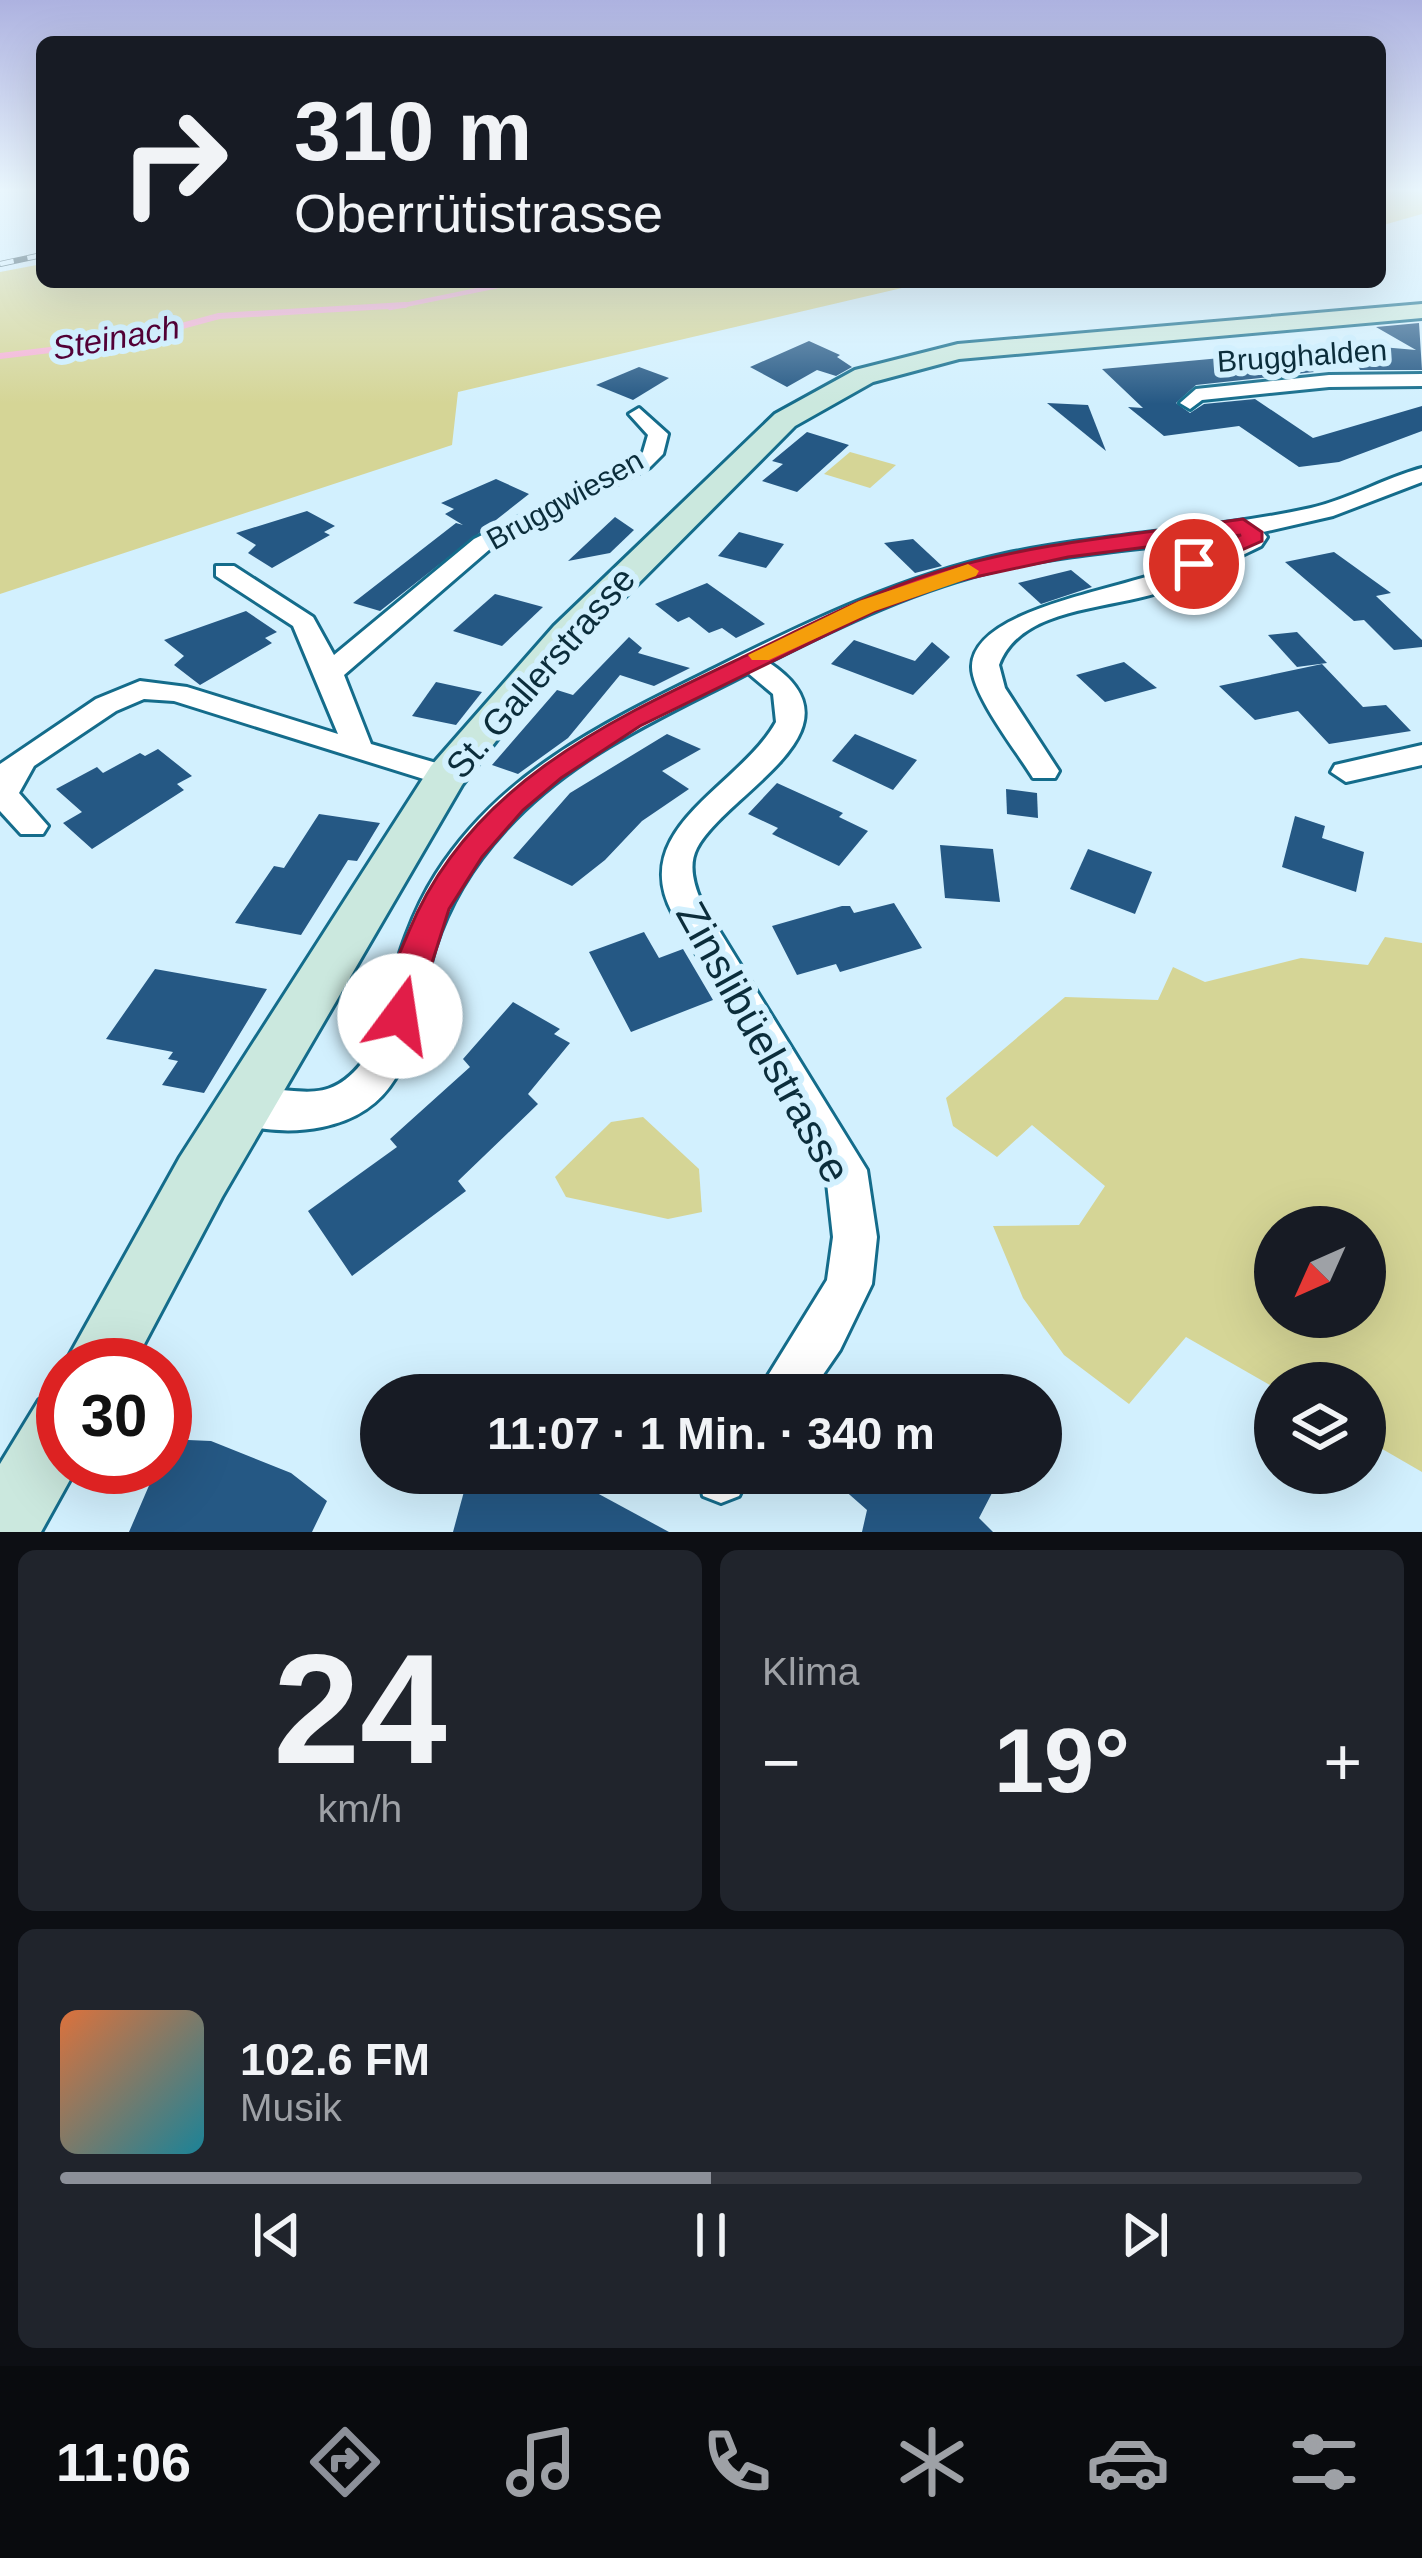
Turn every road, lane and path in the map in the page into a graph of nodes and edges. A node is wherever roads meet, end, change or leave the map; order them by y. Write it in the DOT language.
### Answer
graph roads {
  1 [pos="1422,311"];
  2 [pos="1422,380"];
  3 [pos="1190,403"];
  4 [pos="639,414"];
  5 [pos="1422,474"];
  6 [pos="1243,525"];
  7 [pos="225,571"];
  8 [pos="748,662"];
  9 [pos="330,673"];
  10 [pos="359,750"];
  11 [pos="1422,755"];
  12 [pos="1044,771"];
  13 [pos="1346,772"];
  14 [pos="446,776"];
  15 [pos="32,826"];
  16 [pos="246,1108"];
  17 [pos="112,1338"];
  18 [pos="795,1374"];
  19 [pos="36,1471"];
  20 [pos="1,1532"];
  1 -- 14 [label="main road, St. Gallerstrasse"];
  2 -- 3 [label="street, Brugghalden"];
  4 -- 9 [label="street, Bruggwiesen"];
  5 -- 6 [label="street"];
  6 -- 8 [label="street"];
  6 -- 12 [label="street"];
  7 -- 9 [label="street"];
  8 -- 16 [label="street"];
  8 -- 18 [label="street, Zinslibüelstrasse"];
  9 -- 10 [label="street"];
  10 -- 14 [label="street"];
  10 -- 15 [label="street"];
  11 -- 13 [label="street"];
  14 -- 16 [label="main road, St. Gallerstrasse"];
  16 -- 17 [label="main road, St. Gallerstrasse"];
  19 -- 20 [label="main road"];
}
